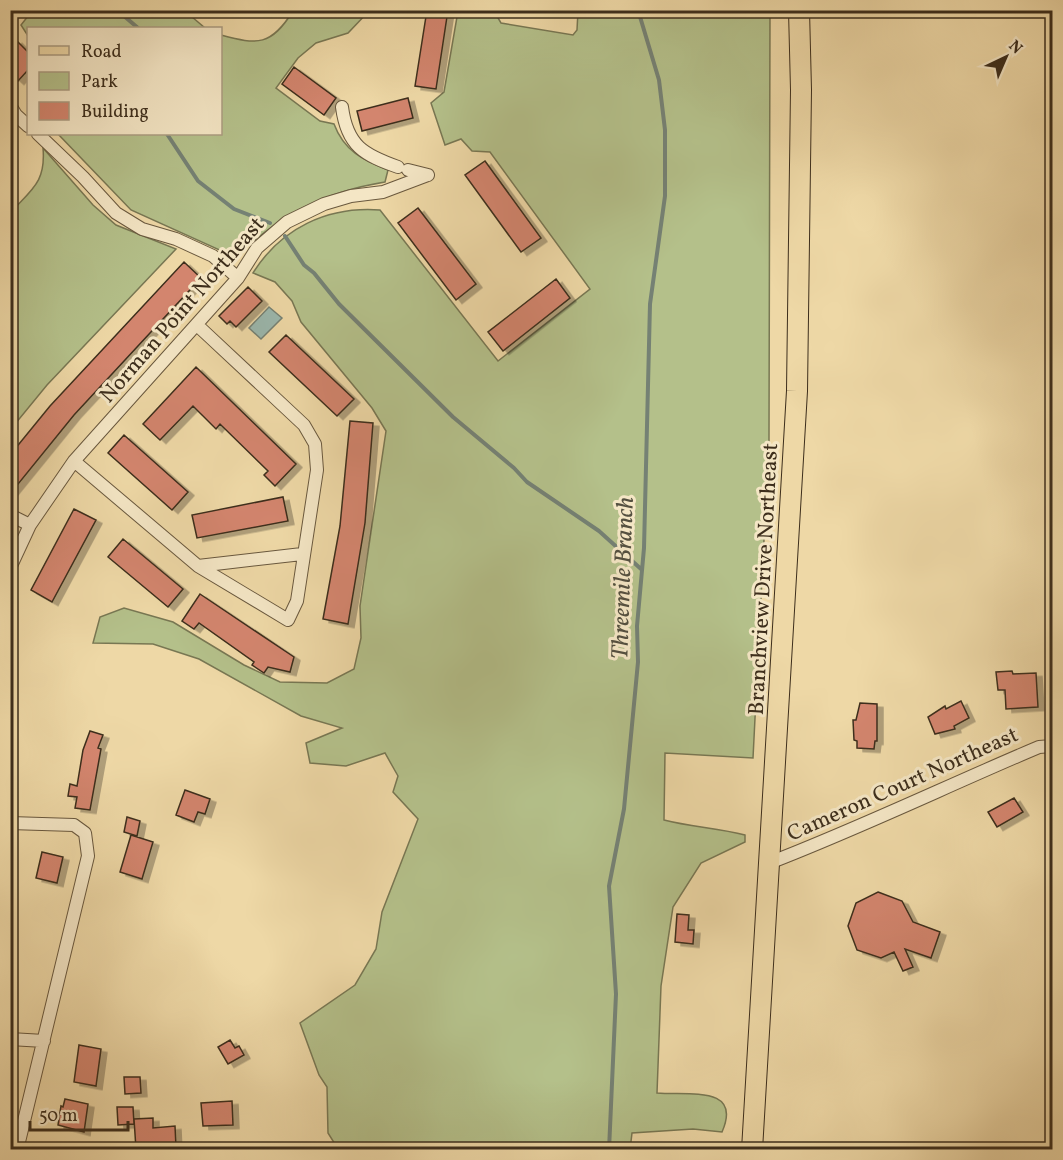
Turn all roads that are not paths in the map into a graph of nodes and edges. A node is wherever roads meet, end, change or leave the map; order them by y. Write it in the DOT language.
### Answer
graph roads {
  1 [pos="799,10"];
  2 [pos="342,107"];
  3 [pos="12,114"];
  4 [pos="27,125"];
  5 [pos="39,135"];
  6 [pos="238,278"];
  7 [pos="197,325"];
  8 [pos="74,461"];
  9 [pos="10,516"];
  10 [pos="30,525"];
  11 [pos="302,554"];
  12 [pos="198,566"];
  13 [pos="10,568"];
  14 [pos="1053,746"];
  15 [pos="10,823"];
  16 [pos="769,863"];
  17 [pos="10,1039"];
  18 [pos="44,1041"];
  19 [pos="17,1149"];
  20 [pos="752,1149"];
  1 -- 16 [label="main road, Branchview Drive Northeast"];
  2 -- 6 [label="street, Norman Point Northeast"];
  3 -- 4 [label="street"];
  5 -- 6 [label="street"];
  6 -- 7 [label="street, Norman Point Northeast"];
  7 -- 8 [label="street, Norman Point Northeast"];
  7 -- 11 [label="street"];
  8 -- 10 [label="street, Norman Point Northeast"];
  8 -- 12 [label="street"];
  9 -- 10 [label="street"];
  10 -- 13 [label="street, Norman Point Northeast"];
  11 -- 12 [label="street"];
  11 -- 12 [label="street"];
  14 -- 16 [label="street, Cameron Court Northeast"];
  15 -- 18 [label="street"];
  16 -- 20 [label="main road, Branchview Drive Northeast"];
  17 -- 18 [label="street"];
  18 -- 19 [label="street"];
}
